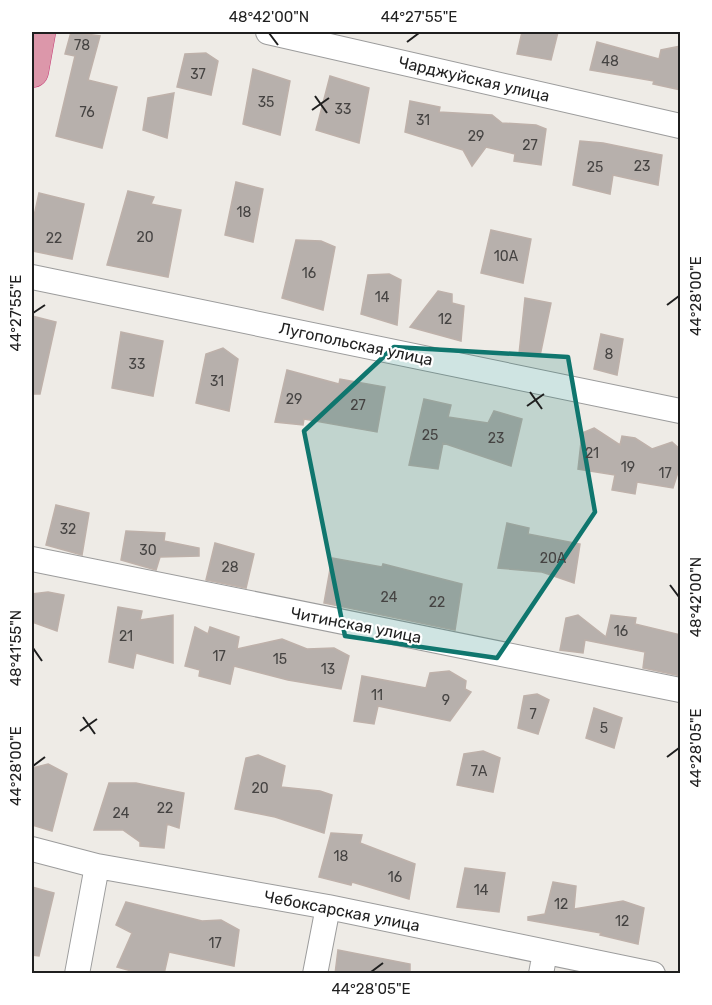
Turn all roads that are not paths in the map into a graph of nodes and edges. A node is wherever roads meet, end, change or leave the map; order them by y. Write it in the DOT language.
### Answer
graph roads {
  1 [pos="39,32"];
  2 [pos="268,32"];
  3 [pos="32,71"];
  4 [pos="681,126"];
  5 [pos="32,276"];
  6 [pos="681,411"];
  7 [pos="32,559"];
  8 [pos="681,690"];
  9 [pos="32,849"];
  10 [pos="97,866"];
  11 [pos="328,907"];
  12 [pos="543,963"];
  13 [pos="78,974"];
  14 [pos="315,974"];
  15 [pos="653,974"];
  1 -- 3 [label="highway"];
  2 -- 4 [label="street, Чарджуйская улица"];
  5 -- 6 [label="street, Лугопольская улица"];
  7 -- 8 [label="street, Читинская улица"];
  9 -- 10 [label="street, Чебоксарская улица"];
  10 -- 11 [label="street, Чебоксарская улица"];
  10 -- 13 [label="street"];
  11 -- 12 [label="street, Чебоксарская улица"];
  11 -- 14 [label="street"];
  12 -- 15 [label="street, Чебоксарская улица"];
}
